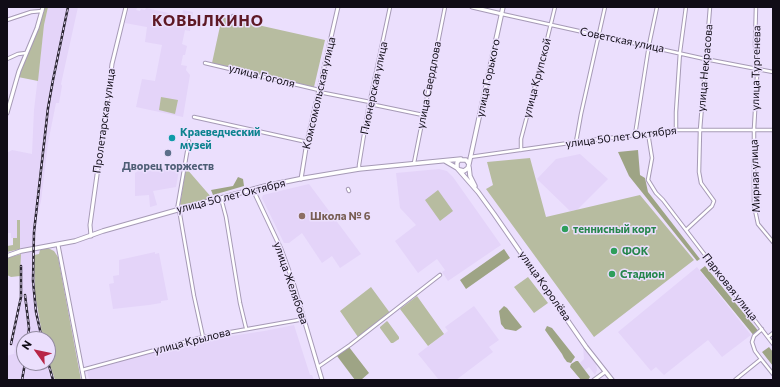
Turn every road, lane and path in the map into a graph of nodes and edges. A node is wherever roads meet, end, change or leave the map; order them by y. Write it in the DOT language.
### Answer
graph roads {
  1 [pos="126,7"];
  2 [pos="338,7"];
  3 [pos="390,7"];
  4 [pos="445,7"];
  5 [pos="472,7"];
  6 [pos="503,7"];
  7 [pos="555,7"];
  8 [pos="605,7"];
  9 [pos="658,7"];
  10 [pos="686,7"];
  11 [pos="710,7"];
  12 [pos="756,7"];
  13 [pos="42,9"];
  14 [pos="502,14"];
  15 [pos="7,20"];
  16 [pos="551,24"];
  17 [pos="599,35"];
  18 [pos="649,45"];
  19 [pos="680,52"];
  20 [pos="27,53"];
  21 [pos="7,59"];
  22 [pos="705,59"];
  23 [pos="205,63"];
  24 [pos="756,68"];
  25 [pos="773,72"];
  26 [pos="319,91"];
  27 [pos="8,103"];
  28 [pos="370,103"];
  29 [pos="7,113"];
  30 [pos="423,115"];
  31 [pos="194,117"];
  32 [pos="754,129"];
  33 [pos="676,130"];
  34 [pos="700,130"];
  35 [pos="773,130"];
  36 [pos="648,133"];
  37 [pos="635,135"];
  38 [pos="189,141"];
  39 [pos="307,142"];
  40 [pos="576,142"];
  41 [pos="472,149"];
  42 [pos="521,150"];
  43 [pos="470,158"];
  44 [pos="462,159"];
  45 [pos="442,161"];
  46 [pos="414,163"];
  47 [pos="469,166"];
  48 [pos="359,169"];
  49 [pos="458,169"];
  50 [pos="301,179"];
  51 [pos="254,189"];
  52 [pos="478,192"];
  53 [pos="221,198"];
  54 [pos="178,209"];
  55 [pos="686,230"];
  56 [pos="91,236"];
  57 [pos="773,242"];
  58 [pos="58,245"];
  59 [pos="7,256"];
  60 [pos="440,276"];
  61 [pos="304,319"];
  62 [pos="246,328"];
  63 [pos="762,329"];
  64 [pos="773,333"];
  65 [pos="203,337"];
  66 [pos="768,337"];
  67 [pos="773,344"];
  68 [pos="761,359"];
  69 [pos="318,367"];
  70 [pos="82,370"];
  71 [pos="605,372"];
  72 [pos="773,374"];
  73 [pos="84,380"];
  74 [pos="322,380"];
  75 [pos="594,380"];
  76 [pos="612,380"];
  77 [pos="735,380"];
  1 -- 56 [label="street, Пролетарская улица"];
  2 -- 26 [label="street, Комсомольская улица"];
  3 -- 28 [label="street, Пионерская улица"];
  4 -- 30 [label="street, улица Свердлова"];
  5 -- 14 [label="street, Советская улица"];
  6 -- 14 [label="main road, улица Горького"];
  7 -- 16 [label="street, улица Крупской"];
  8 -- 17 [label="street"];
  9 -- 18 [label="street"];
  10 -- 19 [label="street"];
  11 -- 22 [label="street, улица Некрасова"];
  12 -- 24 [label="street, улица Тургенева"];
  13 -- 15 [label="street"];
  13 -- 20 [label="street"];
  14 -- 16 [label="street, Советская улица"];
  14 -- 41 [label="main road, улица Горького"];
  16 -- 17 [label="street, Советская улица"];
  16 -- 42 [label="street, улица Крупской"];
  17 -- 18 [label="street, Советская улица"];
  17 -- 40 [label="street"];
  18 -- 19 [label="street, Советская улица"];
  18 -- 37 [label="street"];
  19 -- 22 [label="street, Советская улица"];
  19 -- 33 [label="street"];
  20 -- 21 [label="street"];
  20 -- 27 [label="street"];
  22 -- 24 [label="street, Советская улица"];
  22 -- 34 [label="street, улица Некрасова"];
  23 -- 26 [label="street, улица Гоголя"];
  24 -- 25 [label="street, Советская улица"];
  24 -- 32 [label="street, улица Тургенева"];
  26 -- 28 [label="street, улица Гоголя"];
  26 -- 39 [label="street, Комсомольская улица"];
  27 -- 29 [label="street"];
  28 -- 30 [label="street, улица Гоголя"];
  28 -- 48 [label="street, Пионерская улица"];
  30 -- 46 [label="street, улица Свердлова"];
  31 -- 39 [label="street"];
  32 -- 34 [label="street, улица 50 лет Октября"];
  32 -- 35 [label="street, улица 50 лет Октября"];
  32 -- 57 [label="street, Мирная улица"];
  33 -- 34 [label="street, улица 50 лет Октября"];
  33 -- 36 [label="street, улица 50 лет Октября"];
  34 -- 55 [label="street"];
  36 -- 37 [label="street, улица 50 лет Октября"];
  36 -- 55 [label="street, Парковая улица"];
  37 -- 40 [label="street, улица 50 лет Октября"];
  38 -- 54 [label="street"];
  39 -- 50 [label="street, Комсомольская улица"];
  40 -- 42 [label="street, улица 50 лет Октября"];
  41 -- 43 [label="main road, улица Горького"];
  41 -- 44 [label="main road, улица Горького"];
  42 -- 43 [label="street, улица 50 лет Октября"];
  43 -- 47 [label="main road, улица Горького"];
  44 -- 45 [label="main road, улица 50 лет Октября"];
  44 -- 47 [label="main road"];
  44 -- 49 [label="main road"];
  45 -- 46 [label="main road, улица 50 лет Октября"];
  45 -- 49 [label="main road, улица 50 лет Октября"];
  46 -- 48 [label="main road, улица 50 лет Октября"];
  47 -- 49 [label="main road"];
  47 -- 52 [label="main road, улица Королёва"];
  48 -- 50 [label="main road, улица 50 лет Октября"];
  49 -- 52 [label="main road, улица Королёва"];
  50 -- 51 [label="main road, улица 50 лет Октября"];
  51 -- 53 [label="main road, улица 50 лет Октября"];
  51 -- 61 [label="street, улица Желябова"];
  52 -- 71 [label="main road, улица Королёва"];
  53 -- 54 [label="main road, улица 50 лет Октября"];
  53 -- 62 [label="street"];
  54 -- 56 [label="main road, улица 50 лет Октября"];
  54 -- 65 [label="street"];
  55 -- 63 [label="street, Парковая улица"];
  56 -- 58 [label="main road, улица 50 лет Октября"];
  58 -- 59 [label="main road, улица 50 лет Октября"];
  58 -- 70 [label="street"];
  60 -- 69 [label="street"];
  61 -- 62 [label="street, улица Крылова"];
  61 -- 69 [label="street, улица Желябова"];
  62 -- 65 [label="street, улица Крылова"];
  63 -- 66 [label="street, Парковая улица"];
  63 -- 68 [label="street"];
  64 -- 66 [label="street"];
  65 -- 70 [label="street, улица Крылова"];
  66 -- 67 [label="street, Парковая улица"];
  68 -- 72 [label="street"];
  68 -- 77 [label="street"];
  69 -- 74 [label="street, улица Желябова"];
  70 -- 73 [label="street"];
  71 -- 75 [label="street"];
  71 -- 76 [label="main road, улица Королёва"];
}
